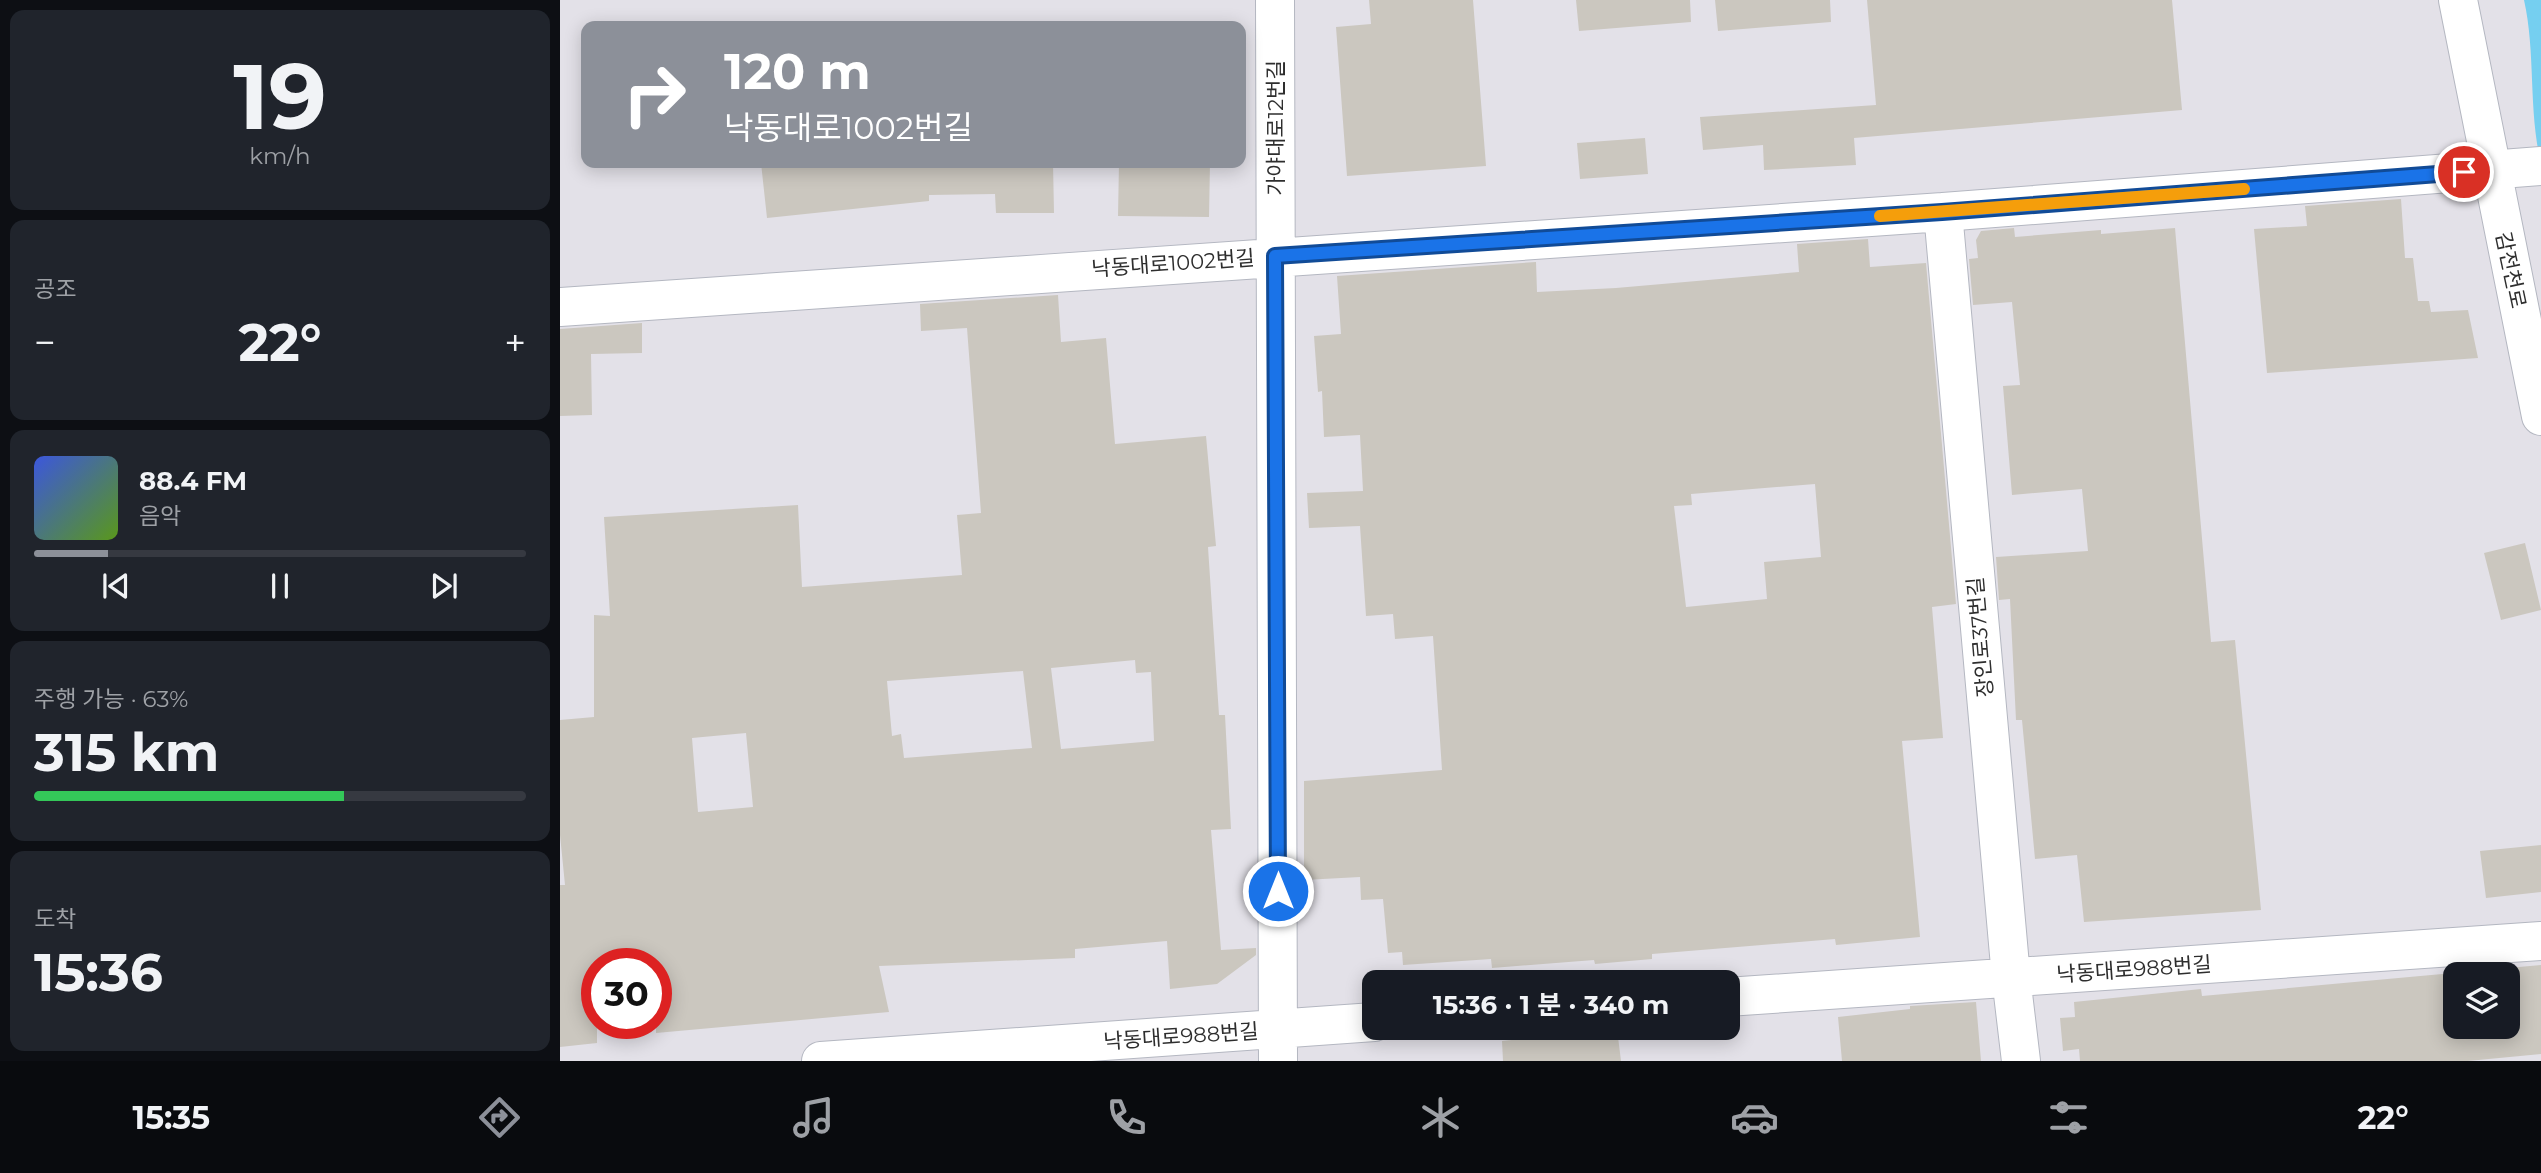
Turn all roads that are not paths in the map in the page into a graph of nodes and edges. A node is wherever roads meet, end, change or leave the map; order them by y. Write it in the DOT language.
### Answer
graph roads {
  1 [pos="1275,0"];
  2 [pos="2458,0"];
  3 [pos="2514,168"];
  4 [pos="1942,212"];
  5 [pos="1275,256"];
  6 [pos="560,307"];
  7 [pos="2541,416"];
  8 [pos="2541,941"];
  9 [pos="2011,977"];
  10 [pos="1740,996"];
  11 [pos="1362,1025"];
  12 [pos="1278,1045"];
  13 [pos="821,1061"];
  14 [pos="2021,1061"];
  1 -- 5 [label="street, 가야대로12번길"];
  2 -- 3 [label="street, 감전천로"];
  3 -- 4 [label="street, 낙동대로1002번길"];
  3 -- 7 [label="street, 감전천로"];
  4 -- 5 [label="street, 낙동대로1002번길"];
  4 -- 9 [label="street, 장인로37번길"];
  5 -- 6 [label="street, 낙동대로1002번길"];
  5 -- 12 [label="street, 가야대로12번길"];
  8 -- 9 [label="street, 낙동대로988번길"];
  9 -- 10 [label="street, 낙동대로988번길"];
  9 -- 14 [label="street, 장인로37번길"];
  11 -- 12 [label="street, 낙동대로988번길"];
  12 -- 13 [label="street, 낙동대로988번길"];
}
